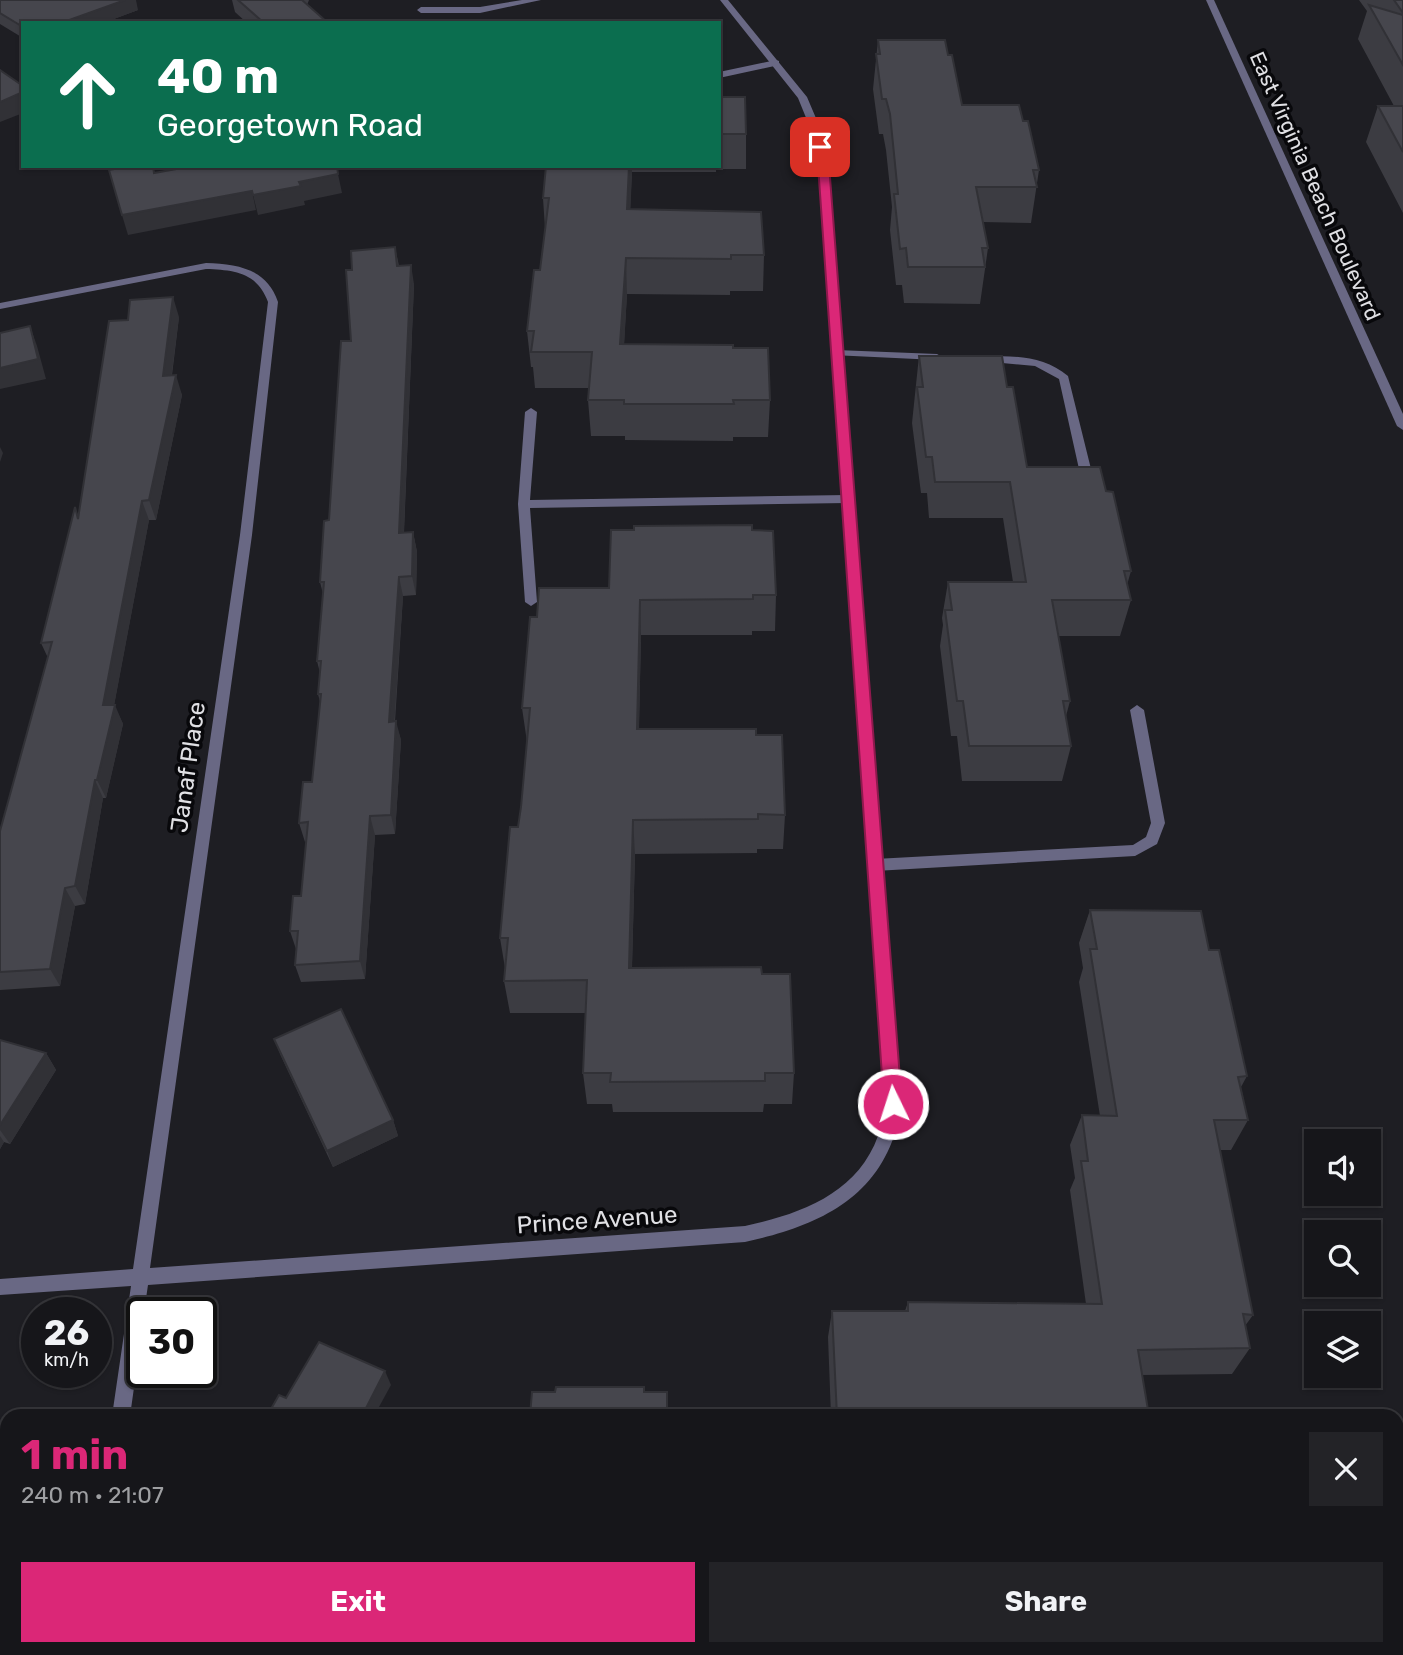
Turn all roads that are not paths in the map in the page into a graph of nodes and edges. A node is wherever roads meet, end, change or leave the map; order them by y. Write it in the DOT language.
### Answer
graph roads {
  1 [pos="537,0"];
  2 [pos="724,0"];
  3 [pos="1210,0"];
  4 [pos="421,9"];
  5 [pos="776,63"];
  6 [pos="721,75"];
  7 [pos="0,306"];
  8 [pos="836,354"];
  9 [pos="943,357"];
  10 [pos="970,358"];
  11 [pos="531,412"];
  12 [pos="1403,426"];
  13 [pos="1085,468"];
  14 [pos="847,499"];
  15 [pos="524,504"];
  16 [pos="531,602"];
  17 [pos="1137,710"];
  18 [pos="875,865"];
  19 [pos="140,1278"];
  20 [pos="0,1287"];
  21 [pos="122,1409"];
  1 -- 4 [label="street"];
  2 -- 5 [label="street, Prince Avenue"];
  3 -- 12 [label="street, East Virginia Beach Boulevard"];
  5 -- 6 [label="street"];
  5 -- 8 [label="street, Prince Avenue"];
  7 -- 19 [label="street, Janaf Place"];
  8 -- 9 [label="street"];
  8 -- 14 [label="street, Prince Avenue"];
  10 -- 13 [label="street"];
  11 -- 15 [label="street"];
  14 -- 15 [label="street"];
  14 -- 18 [label="street, Prince Avenue"];
  15 -- 16 [label="street"];
  17 -- 18 [label="street"];
  18 -- 19 [label="street, Prince Avenue"];
  19 -- 20 [label="street, Prince Avenue"];
  19 -- 21 [label="street, Janaf Place"];
}
